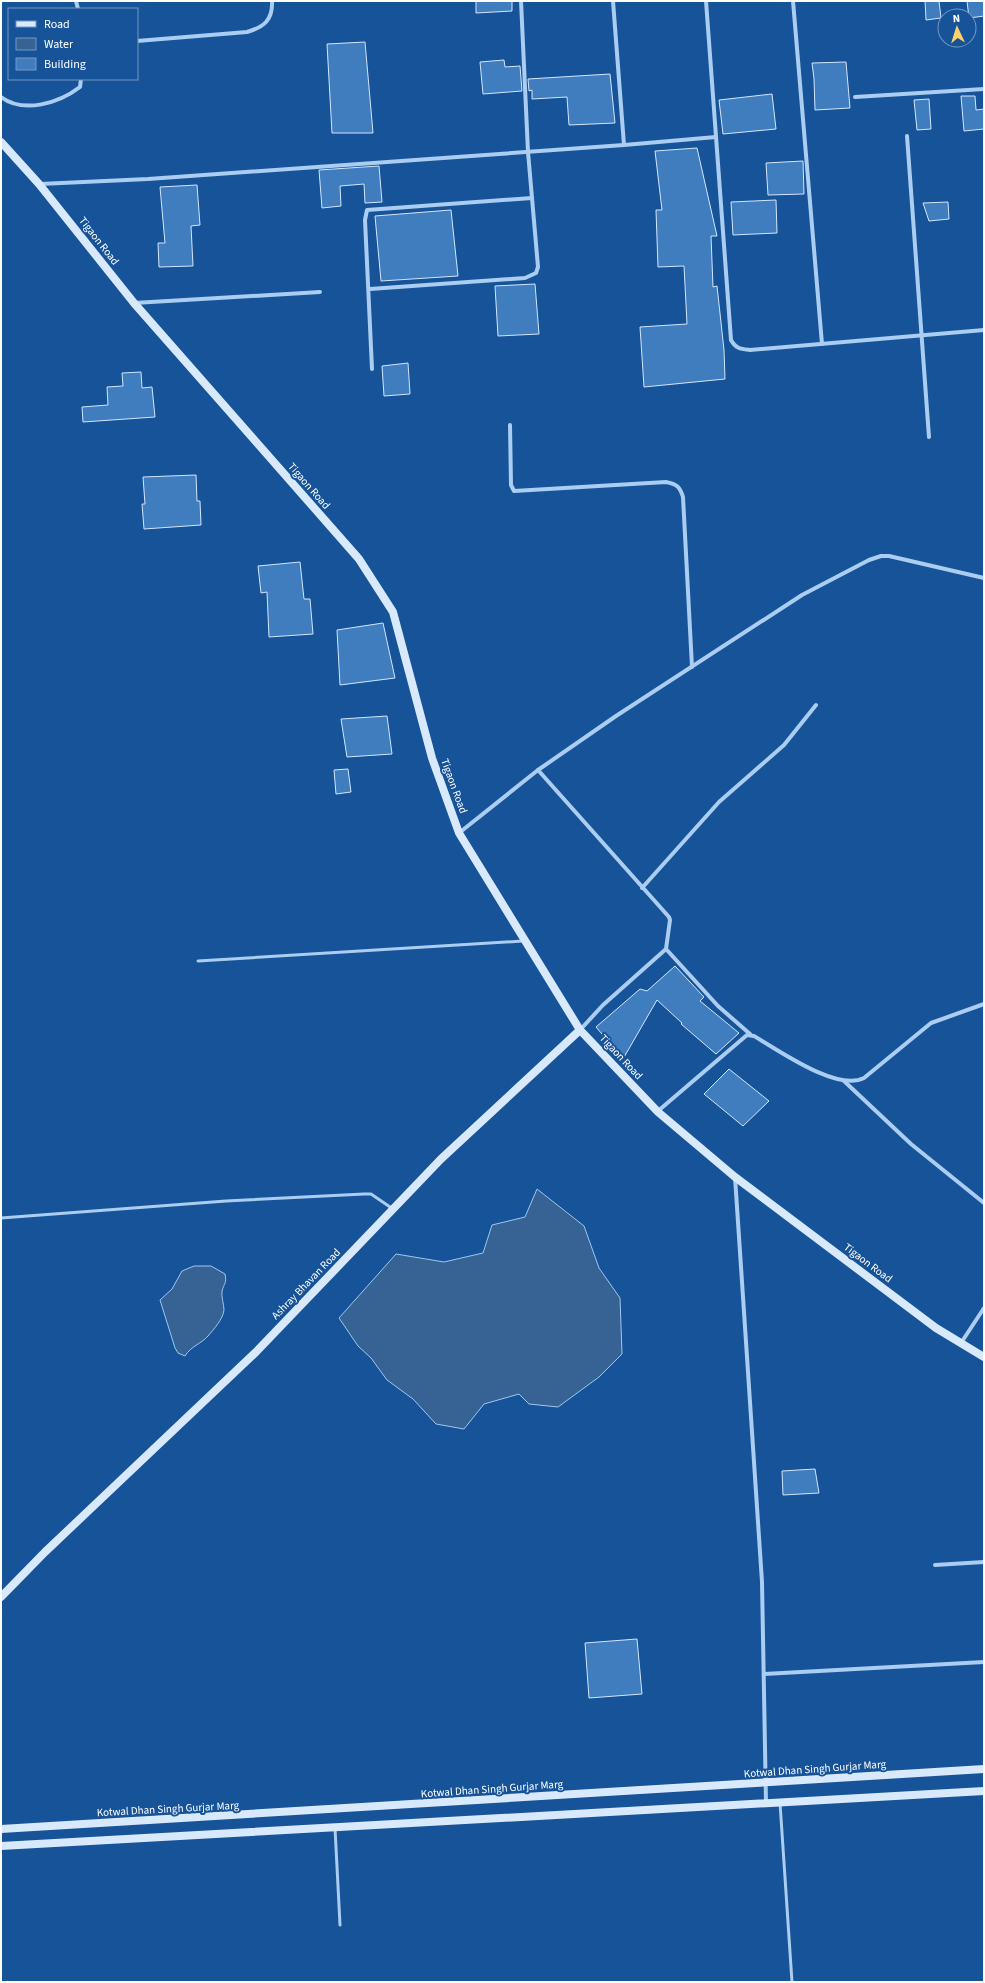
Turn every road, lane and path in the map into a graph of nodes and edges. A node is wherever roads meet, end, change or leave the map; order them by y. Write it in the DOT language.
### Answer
graph roads {
  1 [pos="272,1"];
  2 [pos="521,1"];
  3 [pos="613,1"];
  4 [pos="706,1"];
  5 [pos="794,1"];
  6 [pos="138,41"];
  7 [pos="81,80"];
  8 [pos="984,89"];
  9 [pos="1,97"];
  10 [pos="855,97"];
  11 [pos="907,136"];
  12 [pos="716,137"];
  13 [pos="1,142"];
  14 [pos="624,145"];
  15 [pos="528,152"];
  16 [pos="40,184"];
  17 [pos="532,198"];
  18 [pos="370,289"];
  19 [pos="320,292"];
  20 [pos="134,303"];
  21 [pos="984,330"];
  22 [pos="921,335"];
  23 [pos="822,344"];
  24 [pos="372,369"];
  25 [pos="510,425"];
  26 [pos="929,437"];
  27 [pos="984,578"];
  28 [pos="692,667"];
  29 [pos="816,704"];
  30 [pos="538,770"];
  31 [pos="459,833"];
  32 [pos="642,888"];
  33 [pos="527,941"];
  34 [pos="666,949"];
  35 [pos="198,961"];
  36 [pos="984,1004"];
  37 [pos="580,1030"];
  38 [pos="750,1034"];
  39 [pos="843,1081"];
  40 [pos="658,1112"];
  41 [pos="735,1177"];
  42 [pos="984,1204"];
  43 [pos="393,1209"];
  44 [pos="1,1218"];
  45 [pos="984,1308"];
  46 [pos="961,1343"];
  47 [pos="984,1357"];
  48 [pos="984,1562"];
  49 [pos="935,1565"];
  50 [pos="1,1597"];
  51 [pos="984,1662"];
  52 [pos="764,1674"];
  53 [pos="984,1769"];
  54 [pos="766,1783"];
  55 [pos="984,1791"];
  56 [pos="780,1803"];
  57 [pos="766,1804"];
  58 [pos="335,1828"];
  59 [pos="1,1829"];
  60 [pos="1,1846"];
  61 [pos="340,1925"];
  62 [pos="792,1982"];
  1 -- 6 [label="street"];
  2 -- 15 [label="street"];
  3 -- 14 [label="street"];
  4 -- 12 [label="street"];
  5 -- 23 [label="street"];
  7 -- 9 [label="street"];
  8 -- 10 [label="street"];
  11 -- 22 [label="street"];
  12 -- 14 [label="street"];
  12 -- 23 [label="street"];
  13 -- 16 [label="street, Tigaon Road"];
  14 -- 15 [label="street"];
  15 -- 16 [label="street"];
  15 -- 17 [label="street"];
  16 -- 20 [label="street, Tigaon Road"];
  17 -- 18 [label="street"];
  17 -- 18 [label="street"];
  18 -- 24 [label="street"];
  19 -- 20 [label="street"];
  20 -- 31 [label="street, Tigaon Road"];
  21 -- 22 [label="street"];
  22 -- 23 [label="street"];
  22 -- 26 [label="street"];
  25 -- 28 [label="street"];
  27 -- 28 [label="street"];
  28 -- 30 [label="street"];
  29 -- 32 [label="street"];
  30 -- 31 [label="street"];
  30 -- 32 [label="street"];
  31 -- 33 [label="street, Tigaon Road"];
  32 -- 34 [label="street"];
  33 -- 35 [label="lane"];
  33 -- 37 [label="street, Tigaon Road"];
  34 -- 37 [label="street"];
  34 -- 38 [label="street"];
  36 -- 39 [label="street"];
  37 -- 40 [label="street, Tigaon Road"];
  37 -- 43 [label="street, Ashray Bhavan Road"];
  38 -- 39 [label="street"];
  38 -- 40 [label="street"];
  39 -- 42 [label="street"];
  40 -- 41 [label="street, Tigaon Road"];
  41 -- 46 [label="street, Tigaon Road"];
  41 -- 52 [label="street"];
  43 -- 44 [label="lane"];
  43 -- 50 [label="street, Ashray Bhavan Road"];
  45 -- 46 [label="street"];
  46 -- 47 [label="street, Tigaon Road"];
  48 -- 49 [label="street"];
  51 -- 52 [label="street"];
  52 -- 54 [label="street"];
  53 -- 54 [label="street, Kotwal Dhan Singh Gurjar Marg"];
  54 -- 57 [label="street"];
  54 -- 59 [label="street, Kotwal Dhan Singh Gurjar Marg"];
  55 -- 56 [label="street"];
  56 -- 57 [label="street"];
  56 -- 62 [label="lane"];
  57 -- 58 [label="street"];
  58 -- 60 [label="street"];
  58 -- 61 [label="lane"];
}
